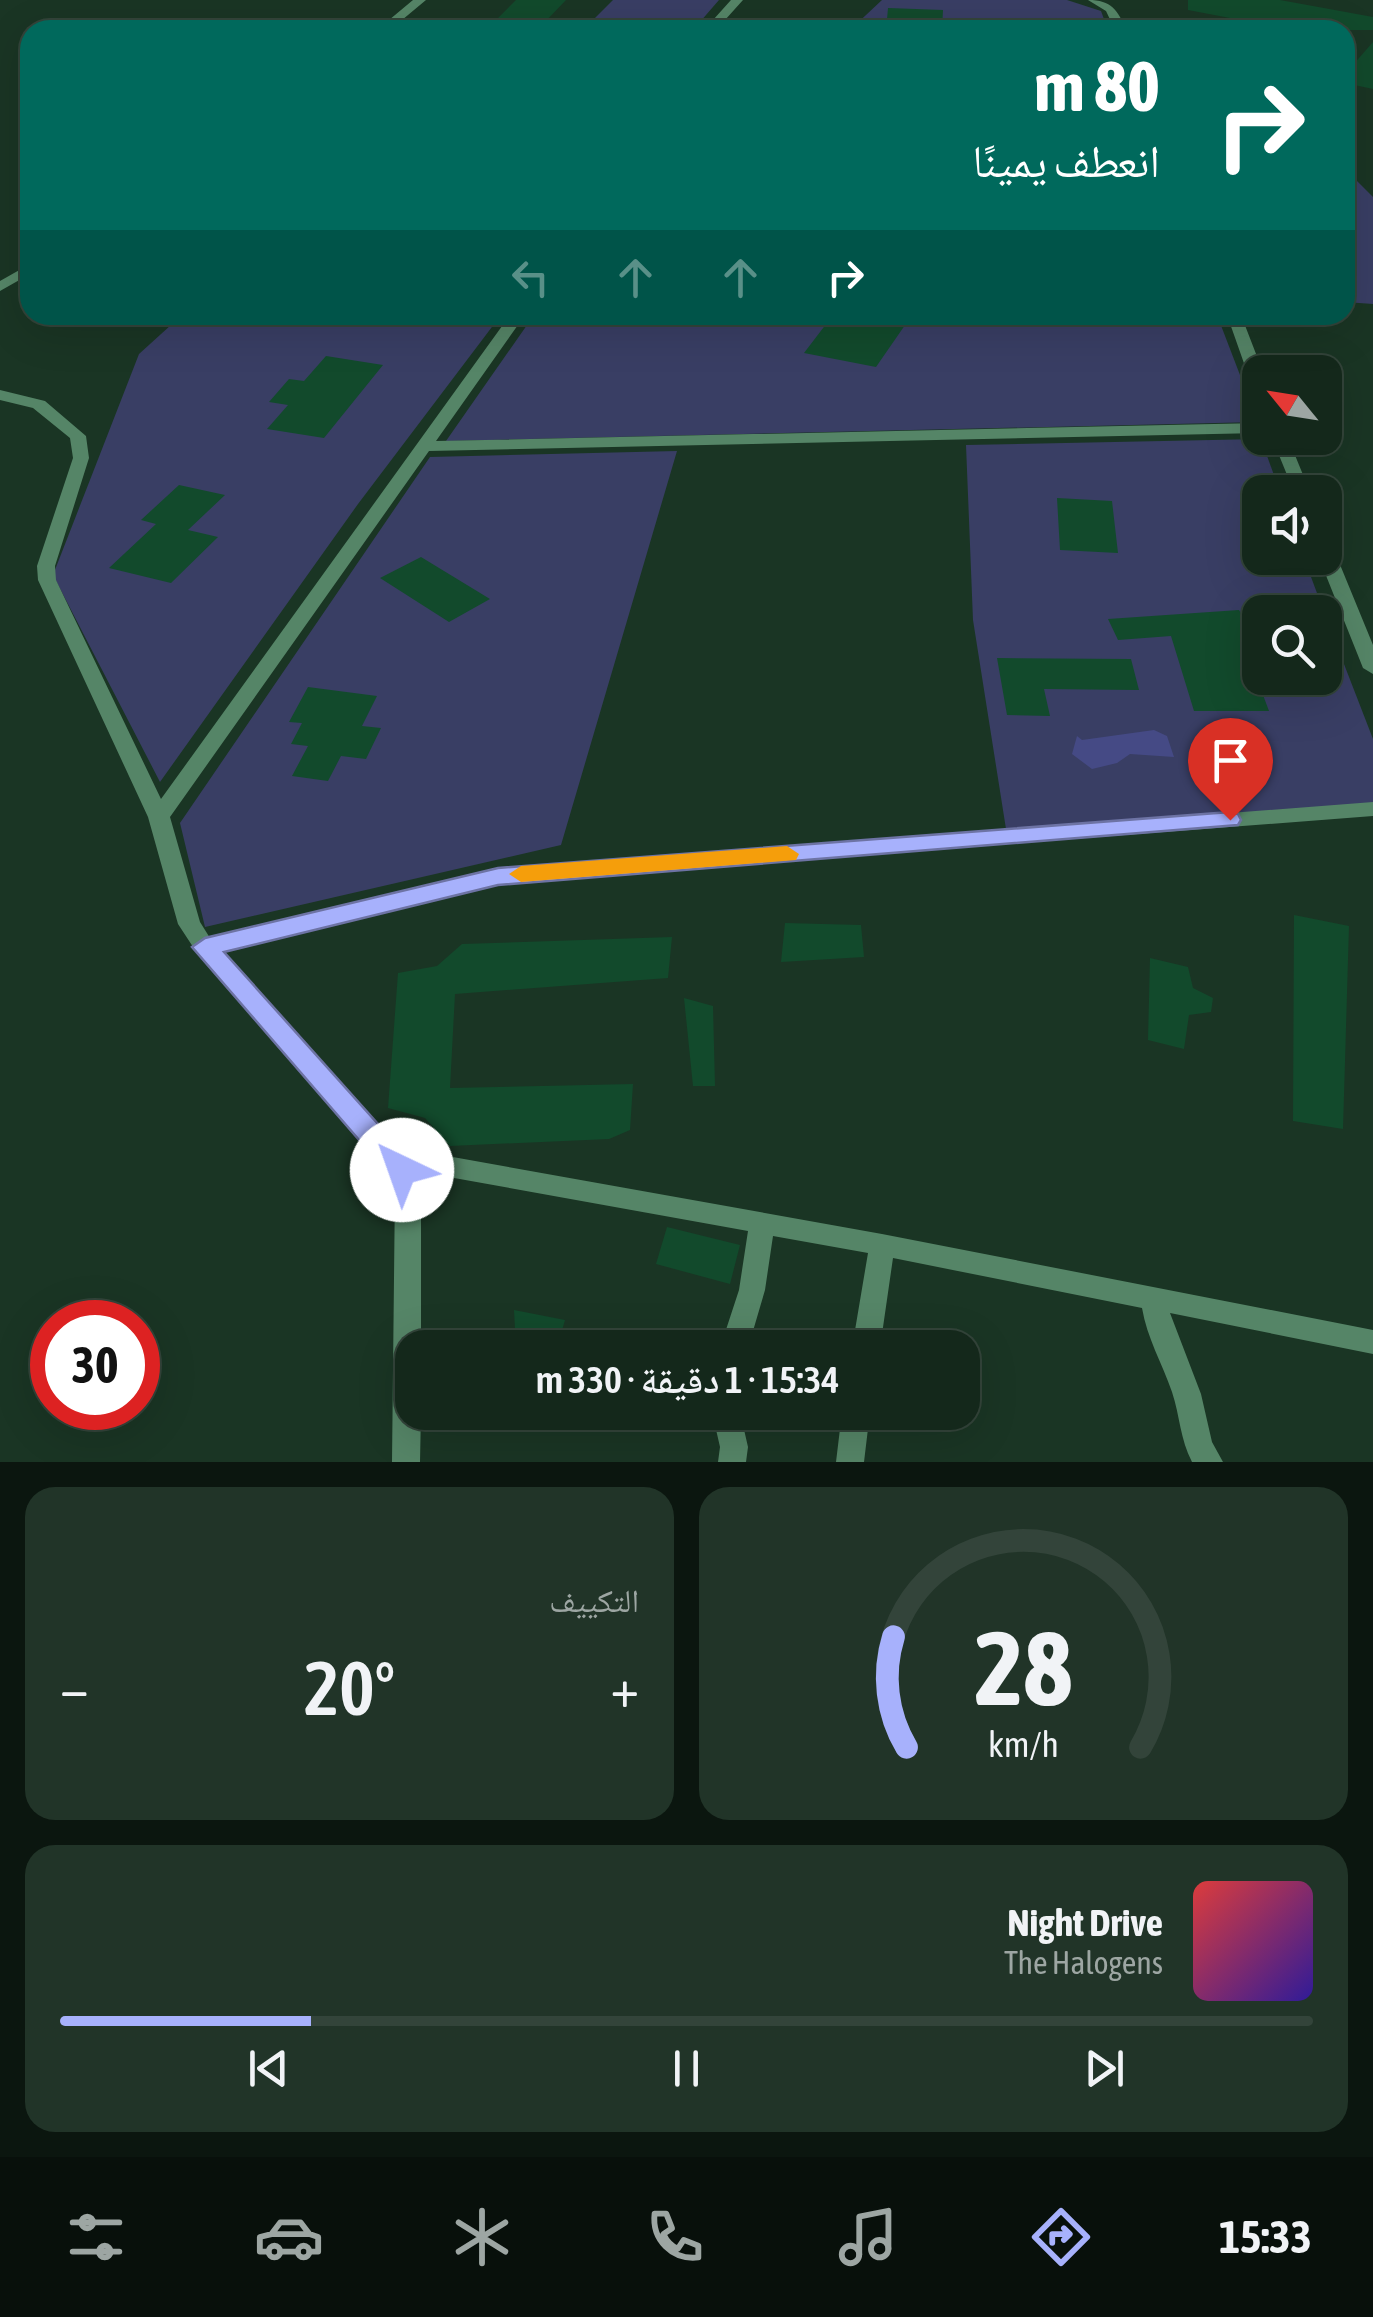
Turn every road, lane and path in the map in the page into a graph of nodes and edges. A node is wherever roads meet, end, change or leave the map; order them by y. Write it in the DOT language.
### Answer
graph roads {
  1 [pos="420,0"];
  2 [pos="737,0"];
  3 [pos="1094,0"];
  4 [pos="396,20"];
  5 [pos="719,20"];
  6 [pos="1116,20"];
  7 [pos="511,325"];
  8 [pos="1238,325"];
  9 [pos="1249,355"];
  10 [pos="0,395"];
  11 [pos="1242,428"];
  12 [pos="425,446"];
  13 [pos="1335,575"];
  14 [pos="1373,668"];
  15 [pos="1373,809"];
  16 [pos="160,818"];
  17 [pos="205,947"];
  18 [pos="390,1156"];
  19 [pos="762,1224"];
  20 [pos="882,1245"];
  21 [pos="1154,1302"];
  22 [pos="740,1330"];
  23 [pos="869,1330"];
  24 [pos="1373,1342"];
  25 [pos="730,1430"];
  26 [pos="854,1430"];
  27 [pos="406,1462"];
  28 [pos="732,1462"];
  29 [pos="850,1462"];
  30 [pos="1209,1462"];
  1 -- 4 [label="street"];
  2 -- 5 [label="street"];
  3 -- 6 [label="street"];
  7 -- 12 [label="street"];
  8 -- 9 [label="street"];
  10 -- 16 [label="street"];
  11 -- 12 [label="street"];
  12 -- 16 [label="street"];
  13 -- 14 [label="street"];
  15 -- 17 [label="street"];
  16 -- 17 [label="street"];
  17 -- 18 [label="street"];
  18 -- 19 [label="street"];
  18 -- 27 [label="street"];
  19 -- 20 [label="street"];
  19 -- 22 [label="street"];
  20 -- 21 [label="street"];
  20 -- 23 [label="street"];
  21 -- 24 [label="street"];
  21 -- 30 [label="street"];
  25 -- 28 [label="street"];
  26 -- 29 [label="street"];
}
